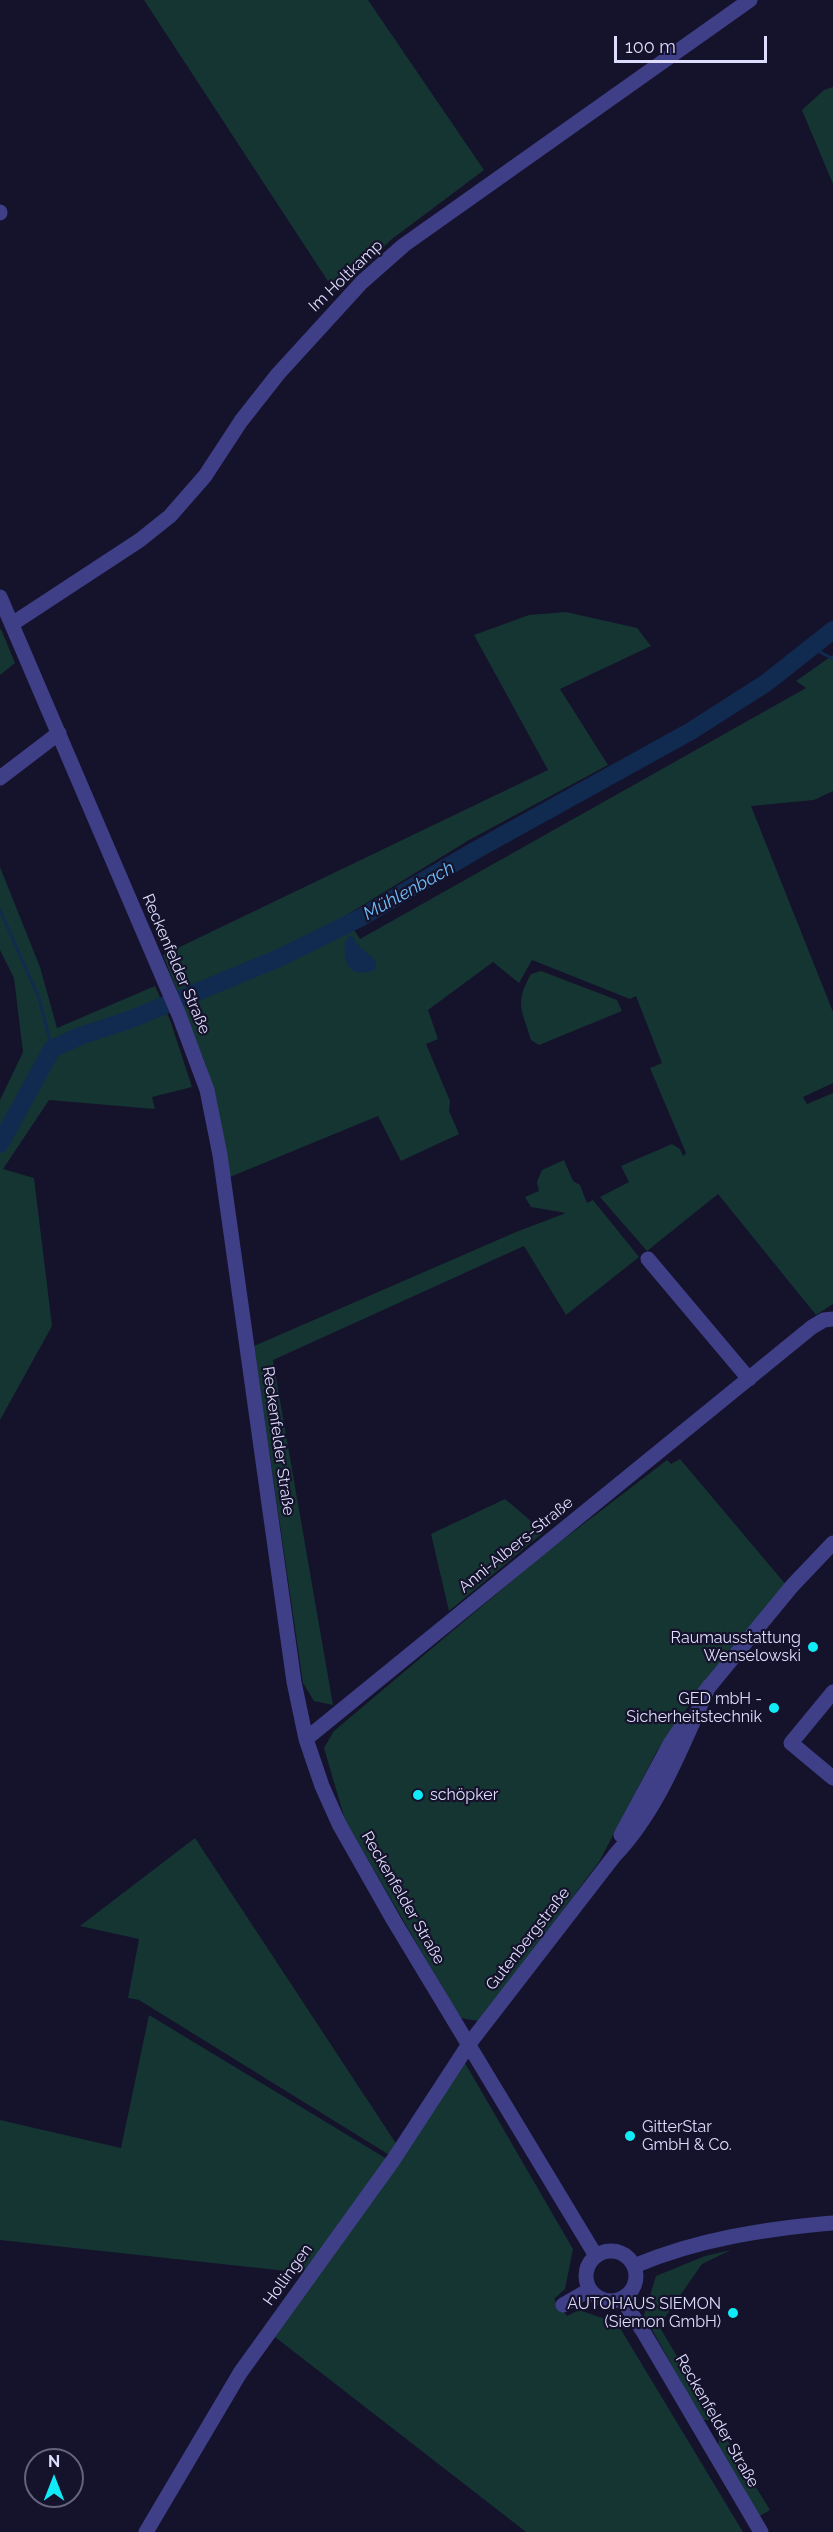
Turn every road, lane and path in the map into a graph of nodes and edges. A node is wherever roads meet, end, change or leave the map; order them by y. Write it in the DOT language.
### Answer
graph roads {
  1 [pos="750,0"];
  2 [pos="0,597"];
  3 [pos="12,624"];
  4 [pos="59,733"];
  5 [pos="0,778"];
  6 [pos="648,1259"];
  7 [pos="833,1319"];
  8 [pos="749,1379"];
  9 [pos="833,1543"];
  10 [pos="833,1692"];
  11 [pos="306,1739"];
  12 [pos="833,1778"];
  13 [pos="469,2044"];
  14 [pos="833,2223"];
  15 [pos="596,2256"];
  16 [pos="634,2266"];
  17 [pos="589,2290"];
  18 [pos="622,2299"];
  19 [pos="563,2305"];
  20 [pos="146,2532"];
  21 [pos="761,2532"];
  1 -- 3 [label="street, Im Holtkamp"];
  2 -- 3 [label="street, Reckenfelder Straße"];
  3 -- 4 [label="street, Reckenfelder Straße"];
  4 -- 5 [label="street"];
  4 -- 11 [label="street, Reckenfelder Straße"];
  6 -- 8 [label="street"];
  7 -- 8 [label="street, Anni-Albers-Straße"];
  8 -- 11 [label="street, Anni-Albers-Straße"];
  9 -- 13 [label="street, Gutenbergstraße"];
  10 -- 12 [label="street"];
  11 -- 13 [label="street, Reckenfelder Straße"];
  13 -- 15 [label="street, Reckenfelder Straße"];
  13 -- 20 [label="street, Hollingen"];
  14 -- 16 [label="street"];
  15 -- 16 [label="street"];
  15 -- 17 [label="street"];
  16 -- 18 [label="street"];
  17 -- 18 [label="street"];
  17 -- 19 [label="street"];
  18 -- 21 [label="street, Reckenfelder Straße"];
}
